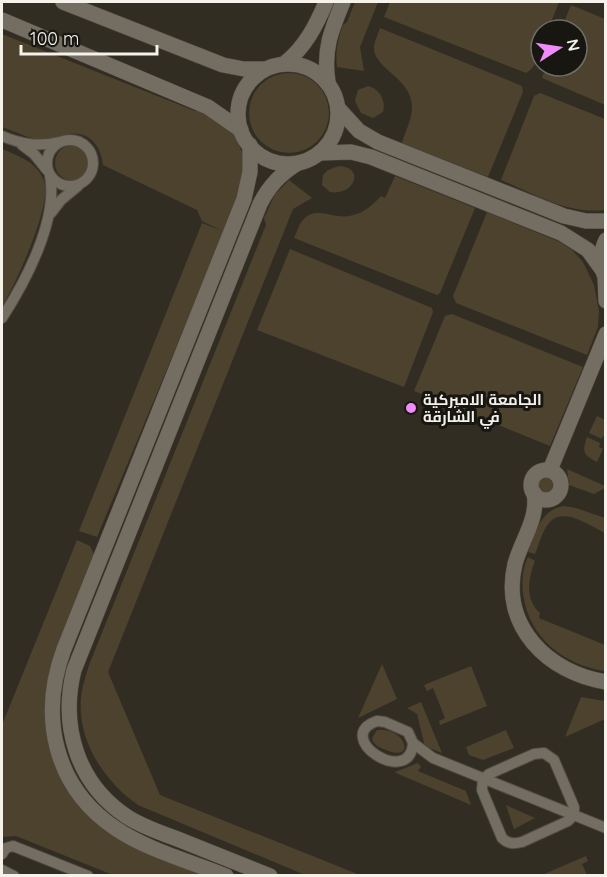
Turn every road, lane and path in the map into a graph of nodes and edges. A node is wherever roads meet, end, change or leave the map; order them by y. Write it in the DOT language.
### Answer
graph roads {
  1 [pos="63,2"];
  2 [pos="326,2"];
  3 [pos="343,2"];
  4 [pos="2,20"];
  5 [pos="285,63"];
  6 [pos="265,69"];
  7 [pos="328,82"];
  8 [pos="338,108"];
  9 [pos="241,130"];
  10 [pos="2,136"];
  11 [pos="17,142"];
  12 [pos="59,142"];
  13 [pos="378,142"];
  14 [pos="249,145"];
  15 [pos="320,153"];
  16 [pos="371,157"];
  17 [pos="297,163"];
  18 [pos="49,173"];
  19 [pos="78,186"];
  20 [pos="48,218"];
  21 [pos="606,221"];
  22 [pos="606,240"];
  23 [pos="604,274"];
  24 [pos="606,301"];
  25 [pos="2,318"];
  26 [pos="606,327"];
  27 [pos="605,334"];
  28 [pos="550,470"];
  29 [pos="541,496"];
  30 [pos="606,682"];
  31 [pos="413,743"];
  32 [pos="408,757"];
  33 [pos="433,758"];
  34 [pos="483,779"];
  35 [pos="574,815"];
  36 [pos="606,828"];
  37 [pos="2,854"];
  38 [pos="59,864"];
  39 [pos="2,870"];
  40 [pos="82,874"];
  41 [pos="14,876"];
  42 [pos="55,876"];
  43 [pos="226,876"];
  44 [pos="270,876"];
  1 -- 6 [label="street"];
  2 -- 5 [label="street"];
  3 -- 7 [label="street"];
  4 -- 9 [label="street"];
  5 -- 6 [label="street"];
  5 -- 7 [label="street"];
  6 -- 9 [label="street"];
  7 -- 8 [label="street"];
  8 -- 13 [label="street"];
  8 -- 15 [label="street"];
  9 -- 14 [label="street"];
  10 -- 11 [label="street"];
  11 -- 12 [label="street"];
  11 -- 18 [label="street"];
  12 -- 18 [label="street"];
  12 -- 19 [label="street"];
  13 -- 16 [label="street"];
  13 -- 21 [label="street"];
  14 -- 17 [label="street"];
  14 -- 43 [label="street"];
  15 -- 16 [label="street"];
  15 -- 17 [label="street"];
  16 -- 23 [label="street"];
  17 -- 44 [label="street"];
  18 -- 19 [label="street"];
  18 -- 20 [label="street"];
  19 -- 20 [label="street"];
  20 -- 25 [label="street"];
  22 -- 23 [label="street"];
  23 -- 24 [label="street"];
  26 -- 27 [label="street"];
  27 -- 28 [label="street"];
  28 -- 29 [label="street"];
  28 -- 29 [label="street"];
  29 -- 30 [label="street"];
  31 -- 32 [label="street"];
  31 -- 32 [label="street"];
  31 -- 33 [label="street"];
  32 -- 33 [label="street"];
  33 -- 34 [label="street"];
  34 -- 35 [label="street"];
  34 -- 35 [label="street"];
  34 -- 35 [label="street"];
  35 -- 36 [label="street"];
  37 -- 38 [label="street"];
  38 -- 40 [label="street"];
  38 -- 42 [label="street"];
  39 -- 41 [label="street"];
}
